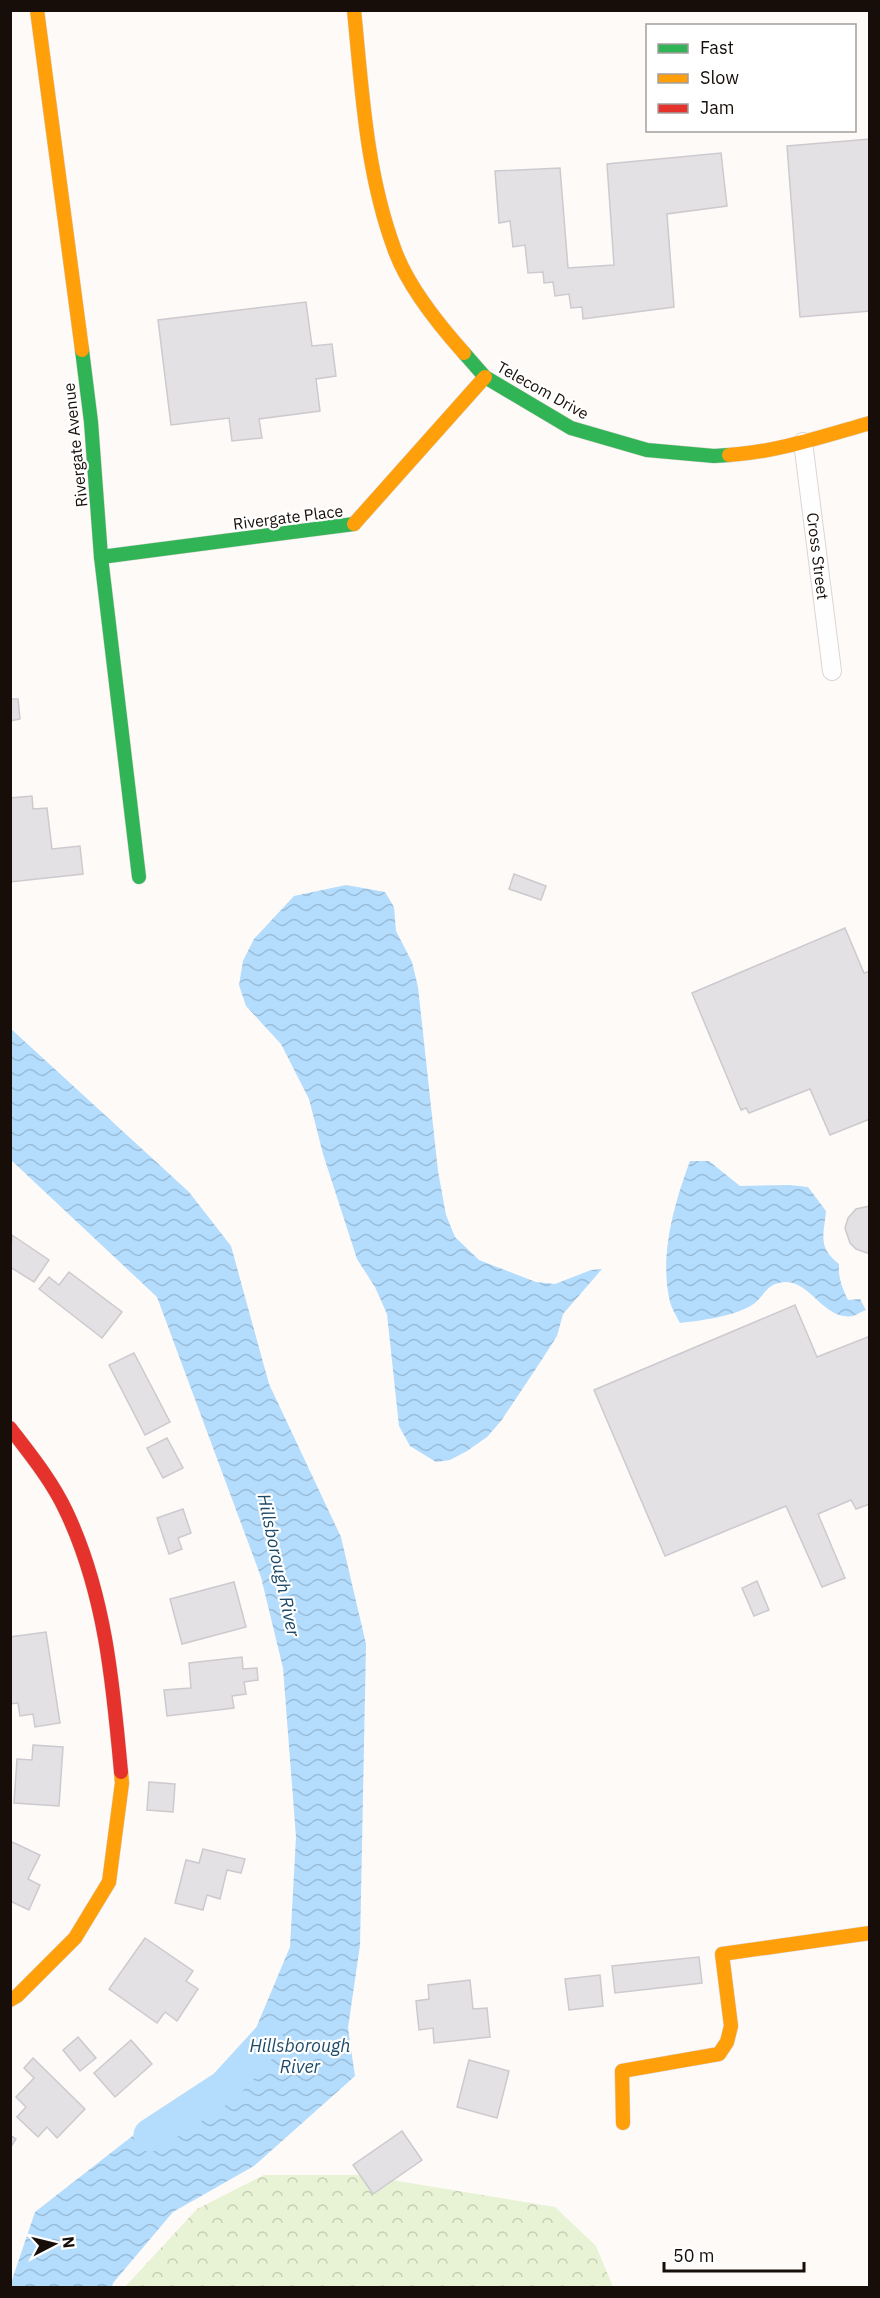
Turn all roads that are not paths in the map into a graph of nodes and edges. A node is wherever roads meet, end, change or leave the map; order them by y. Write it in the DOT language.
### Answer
graph roads {
  1 [pos="37,10"];
  2 [pos="354,10"];
  3 [pos="485,377"];
  4 [pos="870,423"];
  5 [pos="803,442"];
  6 [pos="101,557"];
  7 [pos="832,671"];
  8 [pos="139,877"];
  9 [pos="10,1428"];
  10 [pos="870,1933"];
  11 [pos="10,2000"];
  12 [pos="623,2123"];
  1 -- 6 [label="street, Rivergate Avenue"];
  2 -- 3 [label="street, Telecom Drive"];
  3 -- 5 [label="street, Telecom Drive"];
  3 -- 6 [label="street, Rivergate Place"];
  4 -- 5 [label="street, Telecom Drive"];
  5 -- 7 [label="street, Cross Street"];
  6 -- 8 [label="street, Rivergate Avenue"];
  9 -- 11 [label="street"];
  10 -- 12 [label="street"];
}
